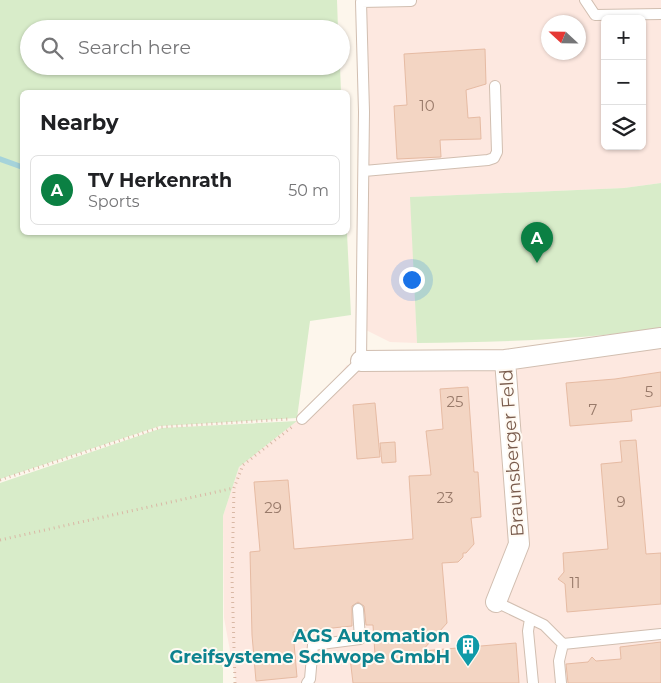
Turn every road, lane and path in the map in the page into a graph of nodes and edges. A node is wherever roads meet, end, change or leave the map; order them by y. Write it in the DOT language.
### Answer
graph roads {
  1 [pos="411,0"];
  2 [pos="585,0"];
  3 [pos="661,14"];
  4 [pos="495,86"];
  5 [pos="364,171"];
  6 [pos="661,338"];
  7 [pos="505,360"];
  8 [pos="362,361"];
  9 [pos="302,419"];
  10 [pos="0,480"];
  11 [pos="234,488"];
  12 [pos="0,540"];
  13 [pos="496,602"];
  14 [pos="358,609"];
  15 [pos="530,619"];
  16 [pos="661,634"];
  17 [pos="563,644"];
  18 [pos="236,683"];
  19 [pos="307,683"];
  20 [pos="532,683"];
  21 [pos="561,683"];
  1 -- 5 [label="lane"];
  2 -- 3 [label="lane"];
  4 -- 5 [label="lane"];
  5 -- 8 [label="lane"];
  6 -- 7 [label="street, Braunsberger Feld"];
  7 -- 8 [label="street, Braunsberger Feld"];
  7 -- 13 [label="street, Braunsberger Feld"];
  8 -- 9 [label="lane"];
  9 -- 10 [label="path"];
  9 -- 11 [label="path"];
  11 -- 12 [label="path"];
  11 -- 18 [label="path"];
  13 -- 15 [label="lane"];
  14 -- 19 [label="lane"];
  15 -- 17 [label="lane"];
  15 -- 20 [label="lane"];
  16 -- 17 [label="lane"];
  17 -- 21 [label="lane"];
}
